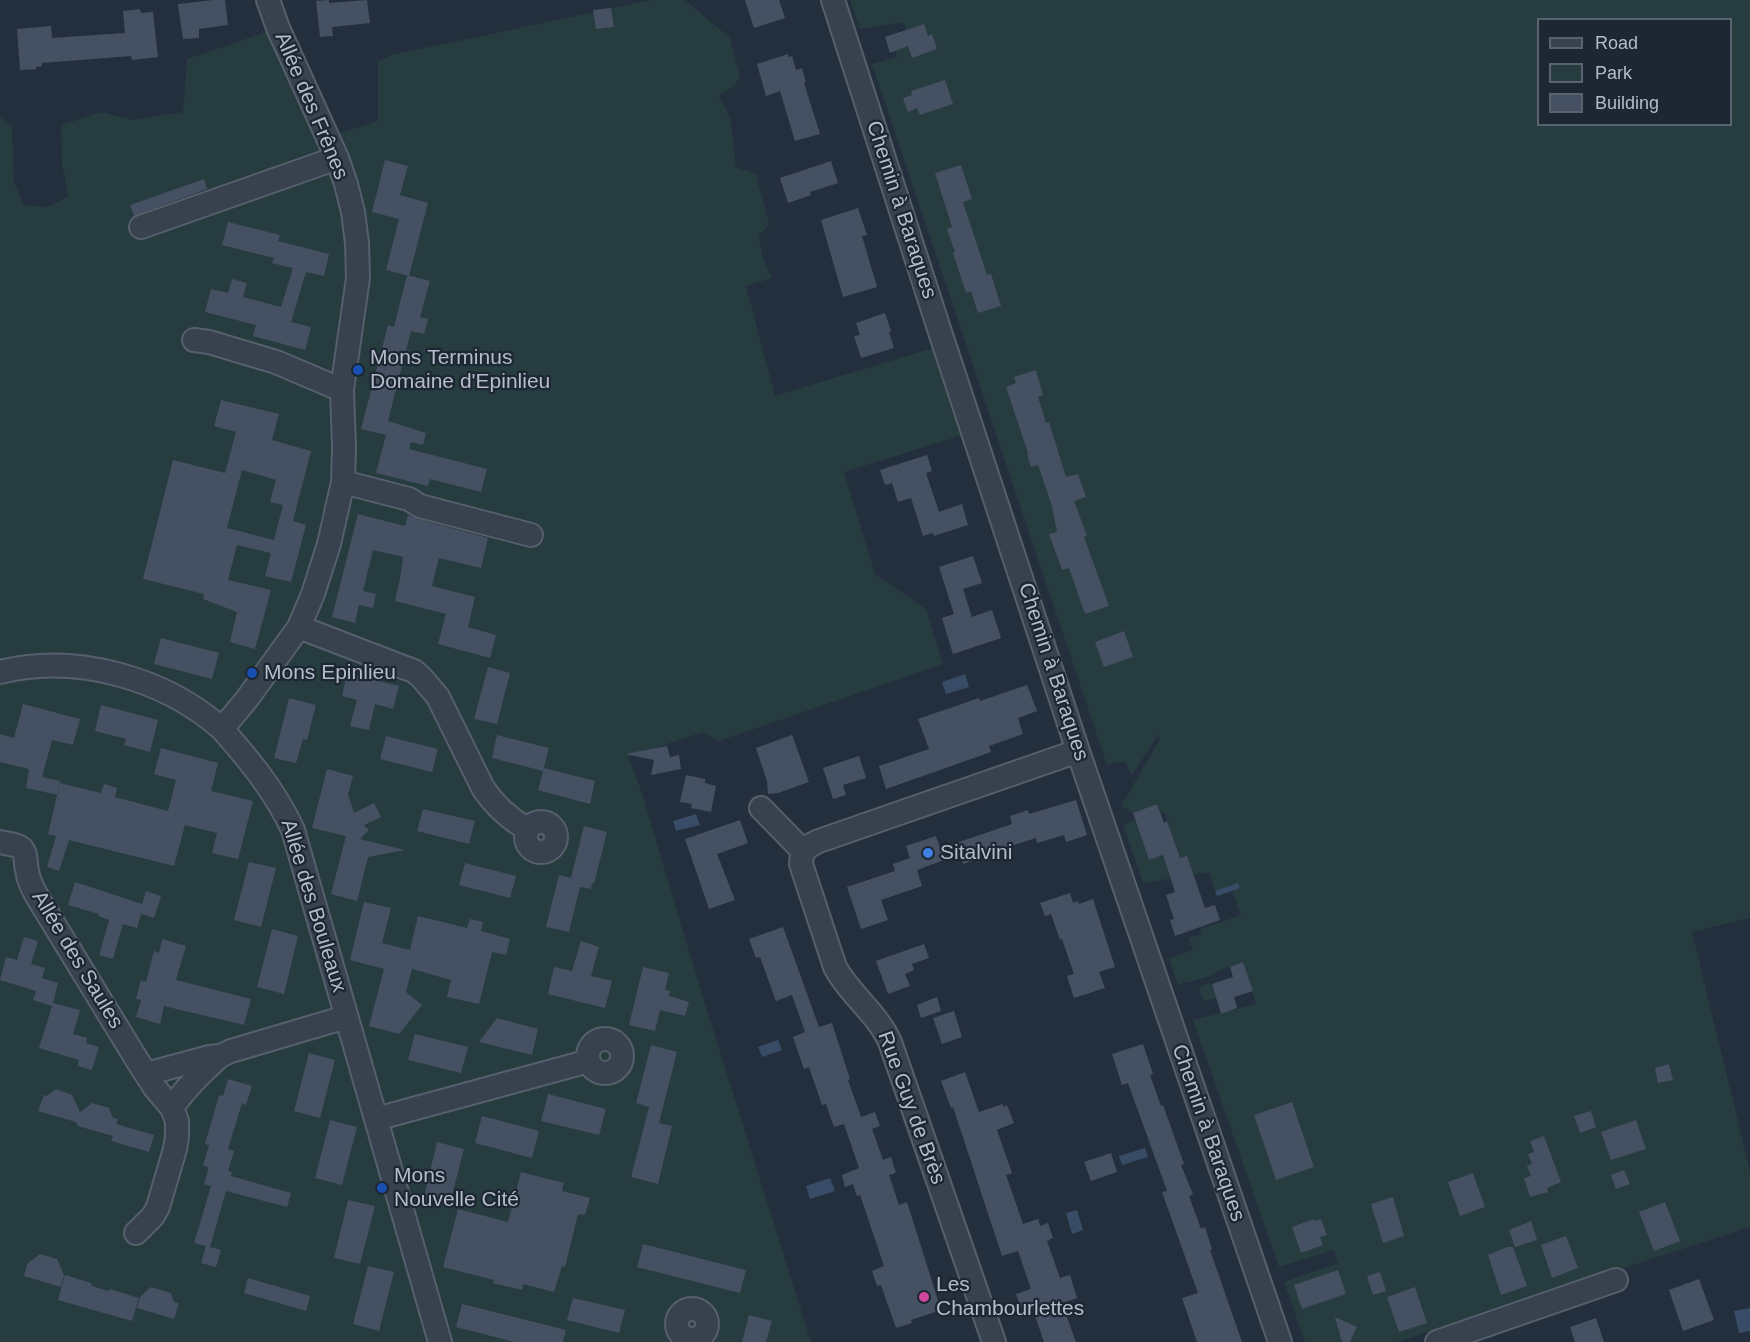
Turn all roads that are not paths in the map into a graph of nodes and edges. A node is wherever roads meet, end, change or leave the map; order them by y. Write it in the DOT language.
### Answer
graph roads {
  1 [pos="268,0"];
  2 [pos="833,0"];
  3 [pos="337,158"];
  4 [pos="141,227"];
  5 [pos="194,340"];
  6 [pos="342,390"];
  7 [pos="343,482"];
  8 [pos="531,535"];
  9 [pos="298,627"];
  10 [pos="0,672"];
  11 [pos="222,729"];
  12 [pos="1078,751"];
  13 [pos="761,808"];
  14 [pos="527,830"];
  15 [pos="0,842"];
  16 [pos="803,851"];
  17 [pos="346,1017"];
  18 [pos="220,1056"];
  19 [pos="589,1061"];
  20 [pos="151,1081"];
  21 [pos="172,1108"];
  22 [pos="376,1119"];
  23 [pos="136,1233"];
  24 [pos="1616,1280"];
  25 [pos="440,1342"];
  26 [pos="994,1342"];
  27 [pos="1280,1342"];
  28 [pos="1437,1342"];
  1 -- 3 [label="street, Allée des Frênes"];
  2 -- 12 [label="street, Chemin à Baraques"];
  3 -- 4 [label="street"];
  3 -- 6 [label="street, Allée des Frênes"];
  5 -- 6 [label="street"];
  6 -- 7 [label="street, Allée des Frênes"];
  7 -- 8 [label="street"];
  7 -- 9 [label="street, Allée des Frênes"];
  9 -- 11 [label="street, Allée des Frênes"];
  9 -- 14 [label="street"];
  10 -- 11 [label="street, Allée des Bouleaux"];
  11 -- 17 [label="street, Allée des Bouleaux"];
  12 -- 16 [label="street"];
  12 -- 27 [label="street, Chemin à Baraques"];
  13 -- 16 [label="street"];
  15 -- 20 [label="street, Allée des Saules"];
  16 -- 26 [label="street, Rue Guy de Brès"];
  17 -- 18 [label="street, Allée des Bouleaux"];
  17 -- 22 [label="street, Allée des Bouleaux"];
  18 -- 20 [label="street, Allée des Bouleaux"];
  18 -- 21 [label="street, Allée des Bouleaux"];
  19 -- 22 [label="street"];
  20 -- 21 [label="street"];
  21 -- 23 [label="street"];
  22 -- 25 [label="street, Allée des Bouleaux"];
  24 -- 28 [label="street"];
}
